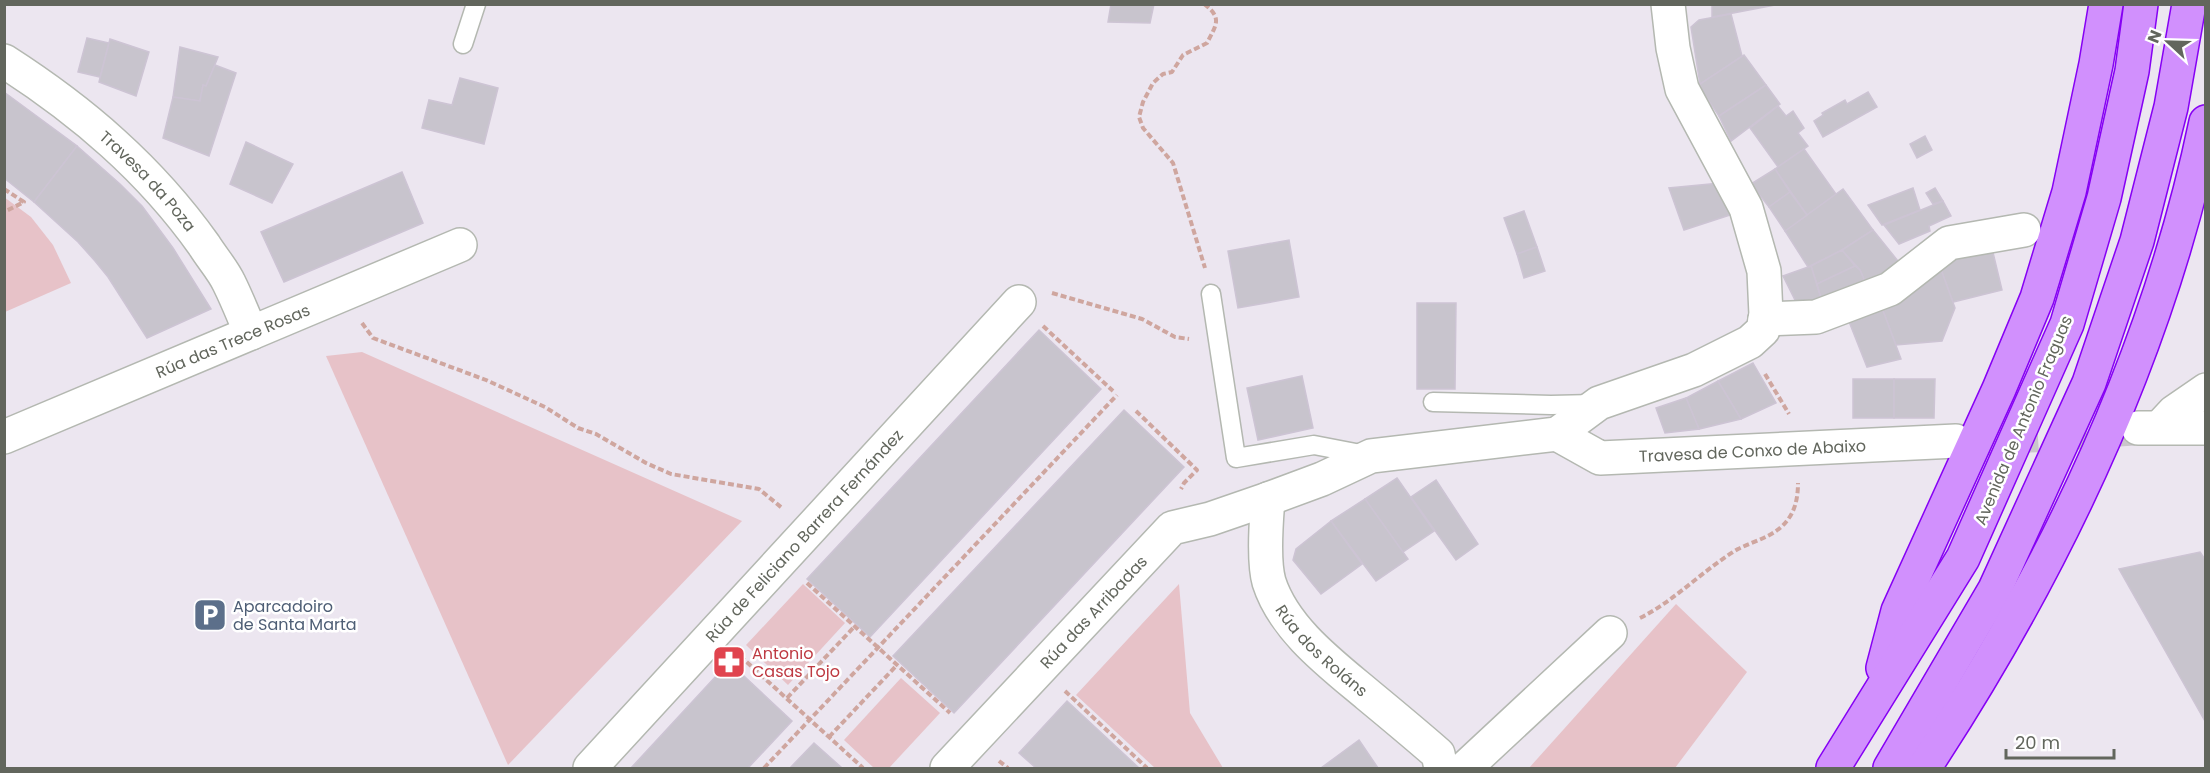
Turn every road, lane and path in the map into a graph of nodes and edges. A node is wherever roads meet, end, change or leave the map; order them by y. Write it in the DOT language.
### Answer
graph roads {
  1 [pos="476,4"];
  2 [pos="1204,4"];
  3 [pos="1668,4"];
  4 [pos="2106,4"];
  5 [pos="2141,4"];
  6 [pos="2189,4"];
  7 [pos="463,44"];
  8 [pos="4,61"];
  9 [pos="2205,122"];
  10 [pos="4,189"];
  11 [pos="4,212"];
  12 [pos="2024,230"];
  13 [pos="460,245"];
  14 [pos="1211,294"];
  15 [pos="1019,302"];
  16 [pos="1765,319"];
  17 [pos="361,322"];
  18 [pos="251,333"];
  19 [pos="1055,336"];
  20 [pos="1763,371"];
  21 [pos="2205,390"];
  22 [pos="1113,391"];
  23 [pos="1117,395"];
  24 [pos="1433,402"];
  25 [pos="1599,403"];
  26 [pos="1787,410"];
  27 [pos="1136,411"];
  28 [pos="2205,428"];
  29 [pos="1557,434"];
  30 [pos="4,437"];
  31 [pos="1956,441"];
  32 [pos="1371,456"];
  33 [pos="1184,483"];
  34 [pos="1798,486"];
  35 [pos="1268,499"];
  36 [pos="812,529"];
  37 [pos="806,582"];
  38 [pos="855,626"];
  39 [pos="1610,633"];
  40 [pos="878,648"];
  41 [pos="738,654"];
  42 [pos="897,665"];
  43 [pos="787,698"];
  44 [pos="1072,699"];
  45 [pos="1873,703"];
  46 [pos="954,716"];
  47 [pos="810,720"];
  48 [pos="829,737"];
  49 [pos="999,761"];
  50 [pos="590,768"];
  51 [pos="764,768"];
  52 [pos="863,768"];
  53 [pos="947,768"];
  54 [pos="1008,768"];
  55 [pos="1148,768"];
  56 [pos="1441,768"];
  57 [pos="1465,768"];
  58 [pos="1833,768"];
  59 [pos="1890,768"];
  60 [pos="1924,768"];
  1 -- 7 [label="lane"];
  2 -- 14 [label="path"];
  3 -- 16 [label="street"];
  4 -- 45 [label="highway"];
  5 -- 45 [label="highway, Avenida de Antonio Fraguas"];
  6 -- 59 [label="highway"];
  8 -- 18 [label="street, Travesa da Poza"];
  9 -- 60 [label="highway"];
  10 -- 11 [label="path"];
  12 -- 16 [label="street"];
  13 -- 18 [label="street, Rúa das Trece Rosas"];
  14 -- 15 [label="path"];
  14 -- 32 [label="lane"];
  15 -- 36 [label="street, Rúa de Feliciano Barrera Fernández"];
  16 -- 25 [label="street"];
  17 -- 36 [label="path"];
  18 -- 30 [label="street, Rúa das Trece Rosas"];
  19 -- 22 [label="path"];
  20 -- 26 [label="path"];
  21 -- 28 [label="street"];
  23 -- 40 [label="path"];
  24 -- 25 [label="lane"];
  25 -- 29 [label="street"];
  27 -- 33 [label="path"];
  29 -- 31 [label="street, Travesa de Conxo de Abaixo"];
  29 -- 32 [label="street, Rúa das Arribadas"];
  32 -- 35 [label="street, Rúa das Arribadas"];
  34 -- 39 [label="path"];
  35 -- 53 [label="street, Rúa das Arribadas"];
  35 -- 56 [label="street, Rúa dos Roláns"];
  36 -- 50 [label="street, Rúa de Feliciano Barrera Fernández"];
  37 -- 38 [label="path"];
  38 -- 40 [label="path"];
  38 -- 43 [label="path"];
  39 -- 57 [label="street"];
  40 -- 42 [label="path"];
  40 -- 47 [label="path"];
  41 -- 43 [label="path"];
  42 -- 46 [label="path"];
  42 -- 48 [label="path"];
  43 -- 47 [label="path"];
  44 -- 55 [label="path"];
  45 -- 58 [label="highway, Avenida de Antonio Fraguas"];
  47 -- 48 [label="path"];
  47 -- 51 [label="path"];
  48 -- 52 [label="path"];
  49 -- 54 [label="path"];
}
